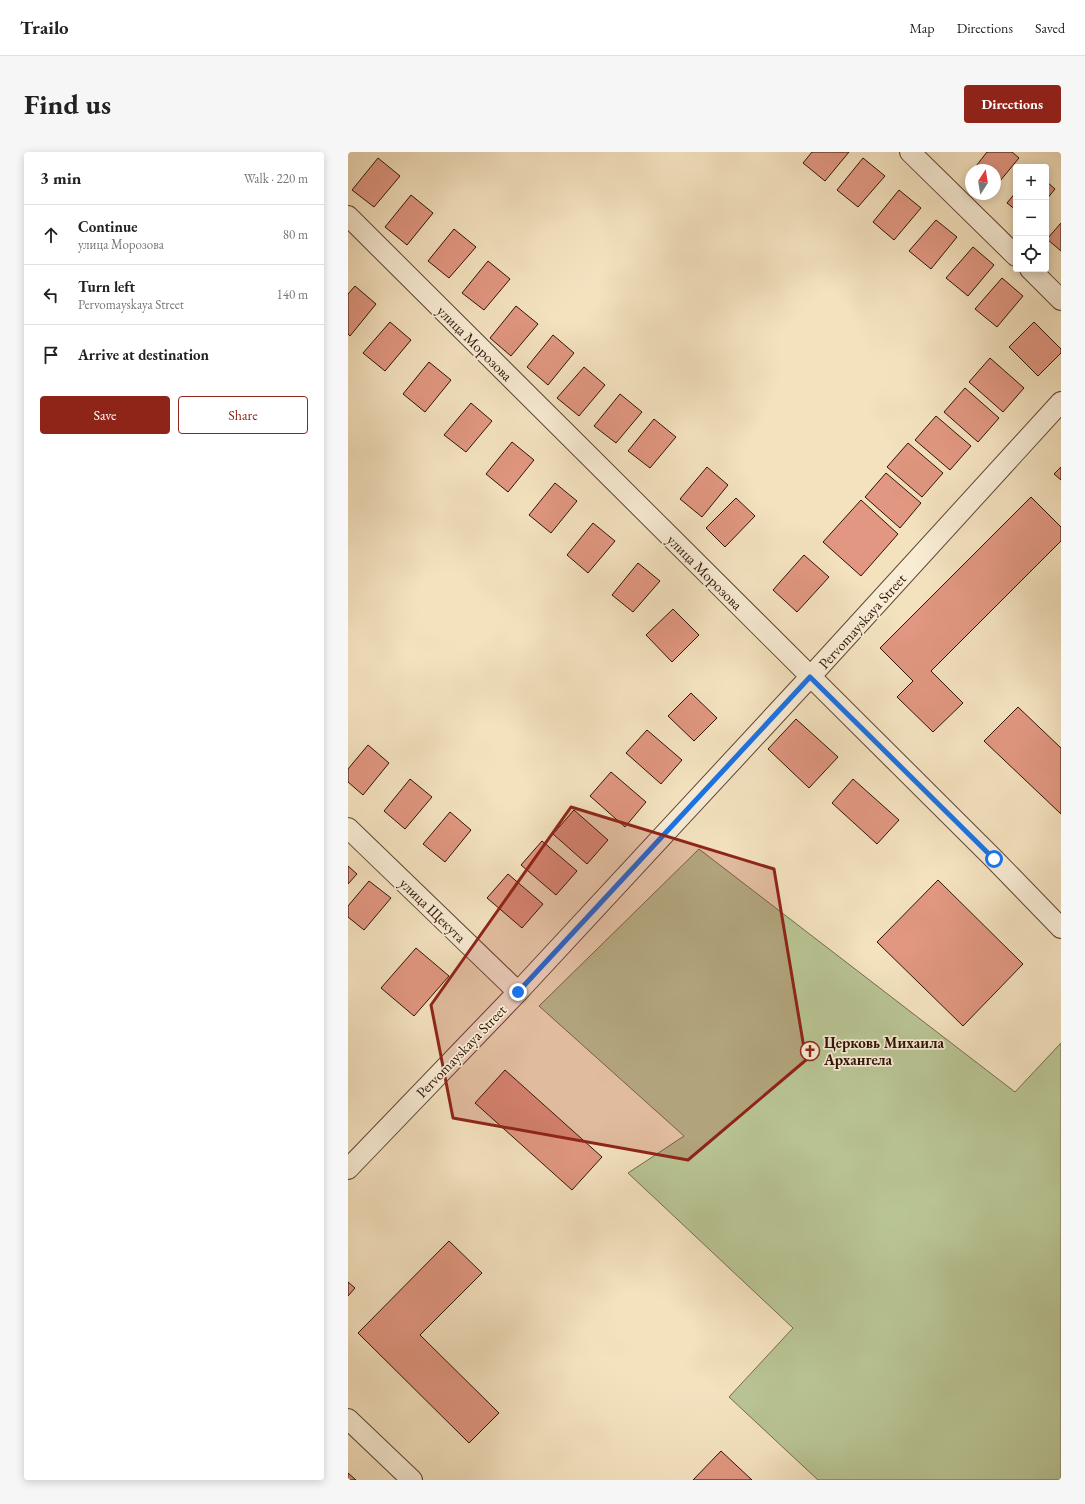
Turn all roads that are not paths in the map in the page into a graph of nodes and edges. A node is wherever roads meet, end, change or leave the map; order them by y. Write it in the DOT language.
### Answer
graph roads {
  1 [pos="910,152"];
  2 [pos="348,216"];
  3 [pos="1013,253"];
  4 [pos="1033,272"];
  5 [pos="1061,300"];
  6 [pos="1061,402"];
  7 [pos="810,677"];
  8 [pos="348,828"];
  9 [pos="1061,928"];
  10 [pos="518,992"];
  11 [pos="348,1169"];
  12 [pos="348,1419"];
  13 [pos="412,1480"];
  1 -- 3 [label="street"];
  2 -- 7 [label="street, улица Морозова"];
  4 -- 5 [label="street"];
  6 -- 7 [label="street, Pervomayskaya Street"];
  7 -- 9 [label="street, улица Морозова"];
  7 -- 10 [label="street, Pervomayskaya Street"];
  8 -- 10 [label="street, улица Щекута"];
  10 -- 11 [label="street, Pervomayskaya Street"];
  12 -- 13 [label="street"];
}
